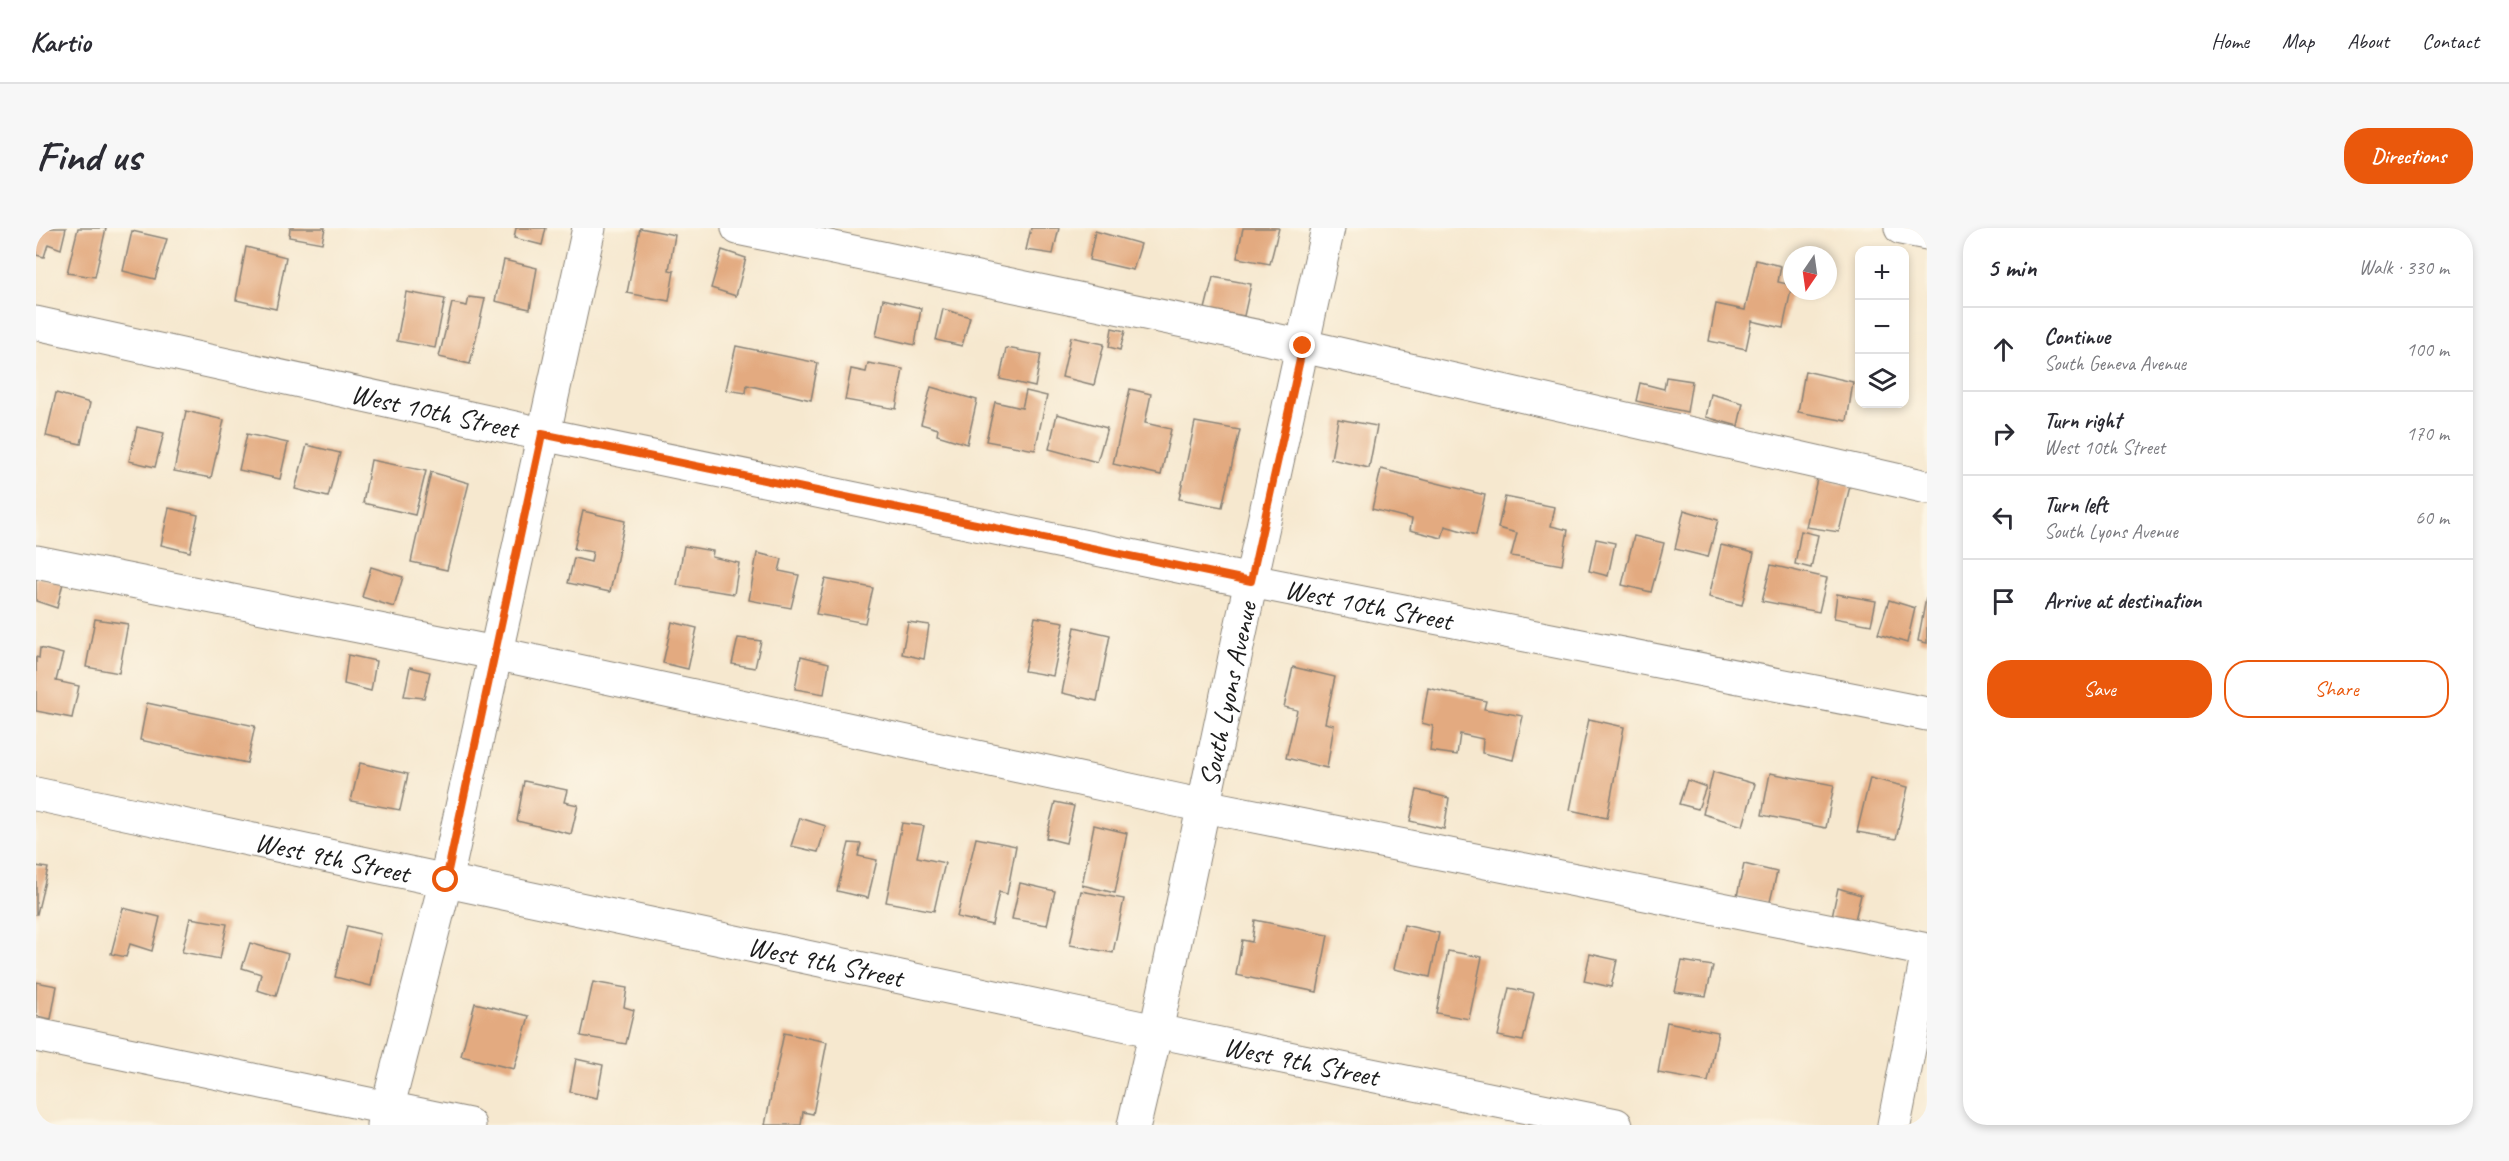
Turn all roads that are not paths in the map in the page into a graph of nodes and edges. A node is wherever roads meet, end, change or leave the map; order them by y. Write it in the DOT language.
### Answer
graph roads {
  1 [pos="589,228"];
  2 [pos="738,228"];
  3 [pos="1328,228"];
  4 [pos="1901,228"];
  5 [pos="1927,234"];
  6 [pos="36,323"];
  7 [pos="1303,346"];
  8 [pos="542,434"];
  9 [pos="1927,487"];
  10 [pos="36,562"];
  11 [pos="1251,581"];
  12 [pos="495,653"];
  13 [pos="1927,714"];
  14 [pos="36,794"];
  15 [pos="1204,806"];
  16 [pos="446,880"];
  17 [pos="1927,950"];
  18 [pos="1927,957"];
  19 [pos="1156,1031"];
  20 [pos="36,1035"];
  21 [pos="385,1116"];
  22 [pos="469,1125"];
  23 [pos="1134,1125"];
  24 [pos="1616,1125"];
  25 [pos="1894,1125"];
  1 -- 8 [label="street"];
  2 -- 7 [label="street"];
  3 -- 7 [label="street, South Lyons Avenue"];
  4 -- 5 [label="street"];
  6 -- 8 [label="street, West 10th Street"];
  7 -- 9 [label="street"];
  7 -- 11 [label="street, South Lyons Avenue"];
  8 -- 11 [label="street, West 10th Street"];
  8 -- 12 [label="street"];
  10 -- 12 [label="street"];
  11 -- 13 [label="street, West 10th Street"];
  11 -- 15 [label="street, South Lyons Avenue"];
  12 -- 15 [label="street"];
  12 -- 16 [label="street"];
  14 -- 16 [label="street, West 9th Street"];
  15 -- 17 [label="street"];
  15 -- 19 [label="street, South Lyons Avenue"];
  16 -- 19 [label="street, West 9th Street"];
  16 -- 21 [label="street"];
  18 -- 25 [label="street"];
  19 -- 23 [label="street, South Lyons Avenue"];
  19 -- 24 [label="street, West 9th Street"];
  20 -- 21 [label="street"];
  21 -- 22 [label="street"];
}
